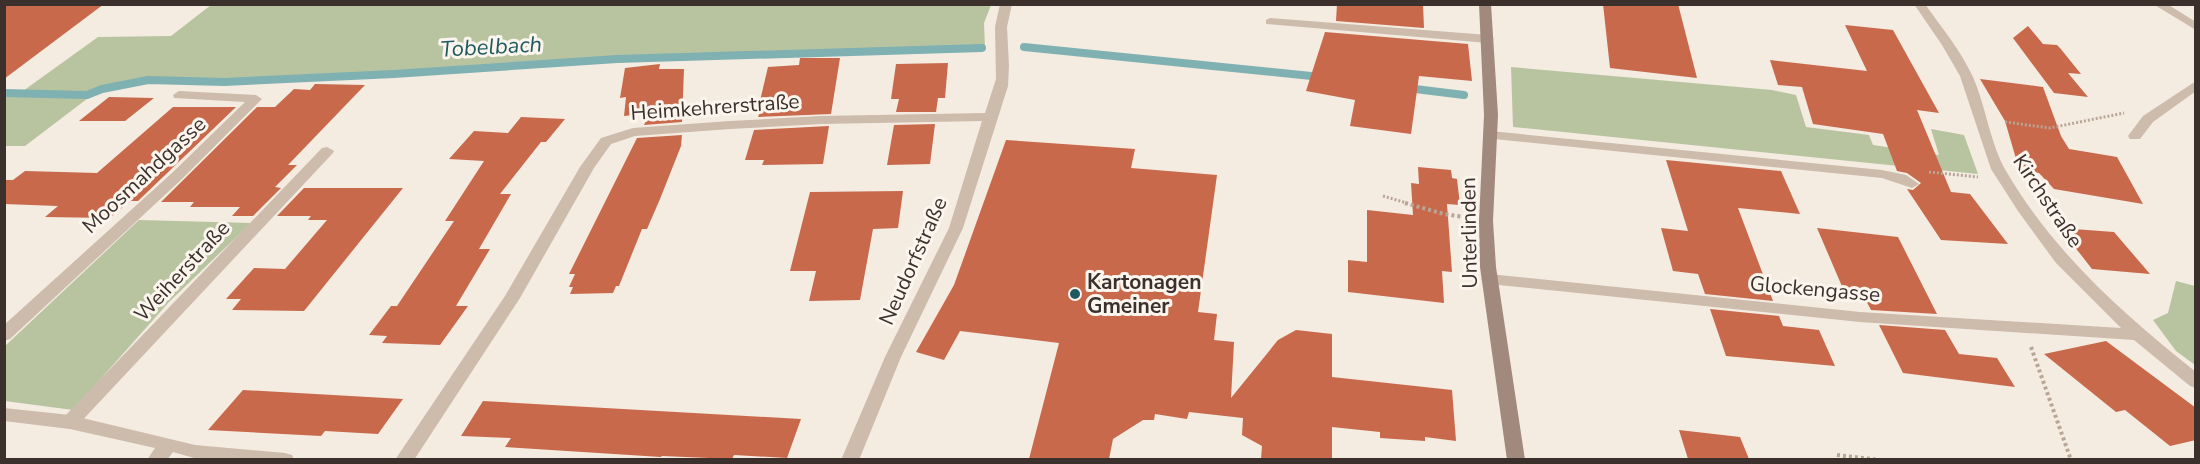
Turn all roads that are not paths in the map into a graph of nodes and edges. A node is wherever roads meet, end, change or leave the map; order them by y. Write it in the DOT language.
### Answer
graph roads {
  1 [pos="1006,4"];
  2 [pos="1485,4"];
  3 [pos="1919,4"];
  4 [pos="2158,4"];
  5 [pos="1270,22"];
  6 [pos="2196,27"];
  7 [pos="1488,39"];
  8 [pos="2196,85"];
  9 [pos="179,95"];
  10 [pos="990,117"];
  11 [pos="1490,135"];
  12 [pos="2135,136"];
  13 [pos="327,151"];
  14 [pos="1912,184"];
  15 [pos="1489,279"];
  16 [pos="4,335"];
  17 [pos="2138,335"];
  18 [pos="2196,382"];
  19 [pos="4,414"];
  20 [pos="70,422"];
  21 [pos="169,444"];
  22 [pos="156,459"];
  23 [pos="285,459"];
  24 [pos="404,459"];
  25 [pos="850,459"];
  26 [pos="1516,459"];
  1 -- 10 [label="street, Neudorfstraße"];
  2 -- 7 [label="main road, Unterlinden"];
  3 -- 17 [label="street, Kirchstraße"];
  4 -- 6 [label="street"];
  5 -- 7 [label="street"];
  7 -- 11 [label="main road, Unterlinden"];
  8 -- 12 [label="street"];
  9 -- 16 [label="street, Moosmahdgasse"];
  10 -- 24 [label="street, Heimkehrerstraße"];
  10 -- 25 [label="street, Neudorfstraße"];
  11 -- 14 [label="street"];
  11 -- 15 [label="main road, Unterlinden"];
  13 -- 20 [label="street, Weiherstraße"];
  15 -- 17 [label="street, Glockengasse"];
  15 -- 26 [label="main road, Unterlinden"];
  17 -- 18 [label="street, Kirchstraße"];
  19 -- 20 [label="street"];
  20 -- 21 [label="street"];
  21 -- 22 [label="street"];
  21 -- 23 [label="street"];
}
